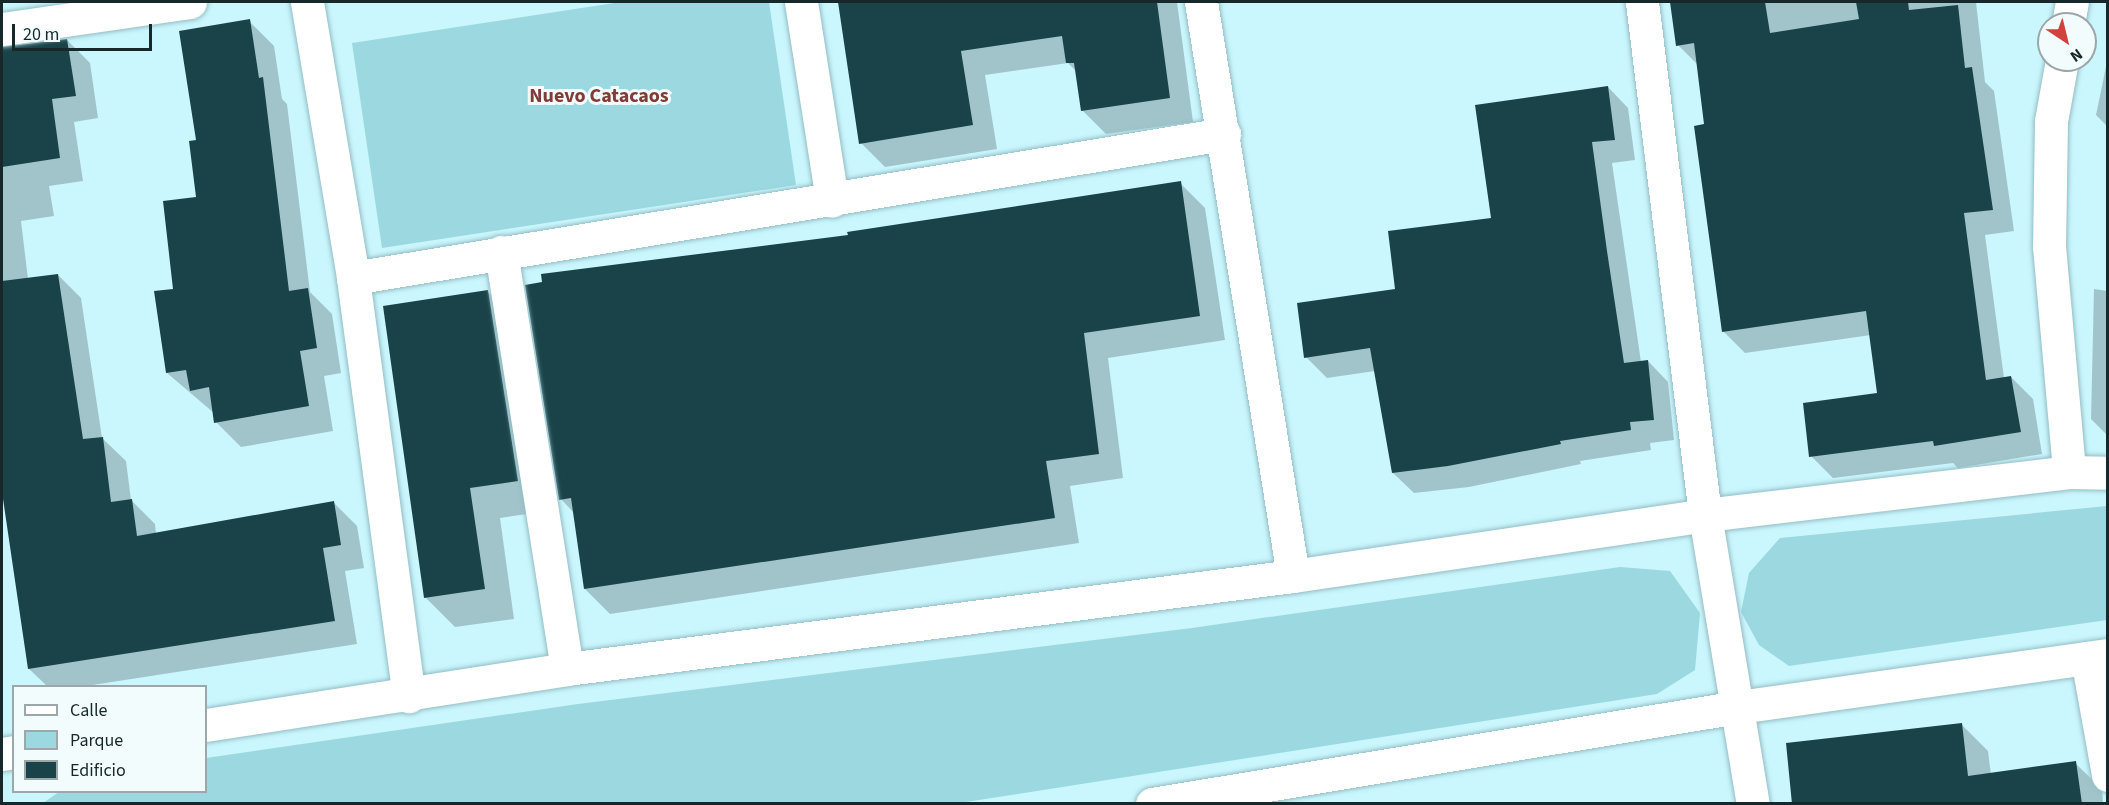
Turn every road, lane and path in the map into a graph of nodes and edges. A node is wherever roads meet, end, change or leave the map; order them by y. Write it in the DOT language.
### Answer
graph roads {
  1 [pos="190,2"];
  2 [pos="307,2"];
  3 [pos="801,2"];
  4 [pos="1201,2"];
  5 [pos="1642,2"];
  6 [pos="2,29"];
  7 [pos="2060,72"];
  8 [pos="1224,134"];
  9 [pos="832,201"];
  10 [pos="501,252"];
  11 [pos="353,278"];
  12 [pos="2069,472"];
  13 [pos="2108,473"];
  14 [pos="1705,515"];
  15 [pos="1293,576"];
  16 [pos="2097,656"];
  17 [pos="567,669"];
  18 [pos="409,696"];
  19 [pos="1738,707"];
  20 [pos="207,725"];
  21 [pos="2108,775"];
  22 [pos="1152,804"];
  23 [pos="1753,804"];
  1 -- 6 [label="street"];
  2 -- 11 [label="street"];
  3 -- 9 [label="street"];
  4 -- 8 [label="street"];
  5 -- 14 [label="street"];
  7 -- 12 [label="street"];
  8 -- 9 [label="street"];
  8 -- 15 [label="street"];
  9 -- 10 [label="street"];
  10 -- 11 [label="street"];
  10 -- 17 [label="street"];
  11 -- 18 [label="street"];
  12 -- 13 [label="street"];
  12 -- 14 [label="street"];
  14 -- 15 [label="street"];
  14 -- 19 [label="street"];
  15 -- 17 [label="street"];
  16 -- 19 [label="street"];
  16 -- 21 [label="street"];
  17 -- 18 [label="street"];
  18 -- 20 [label="street"];
  19 -- 22 [label="street"];
  19 -- 23 [label="street"];
}
